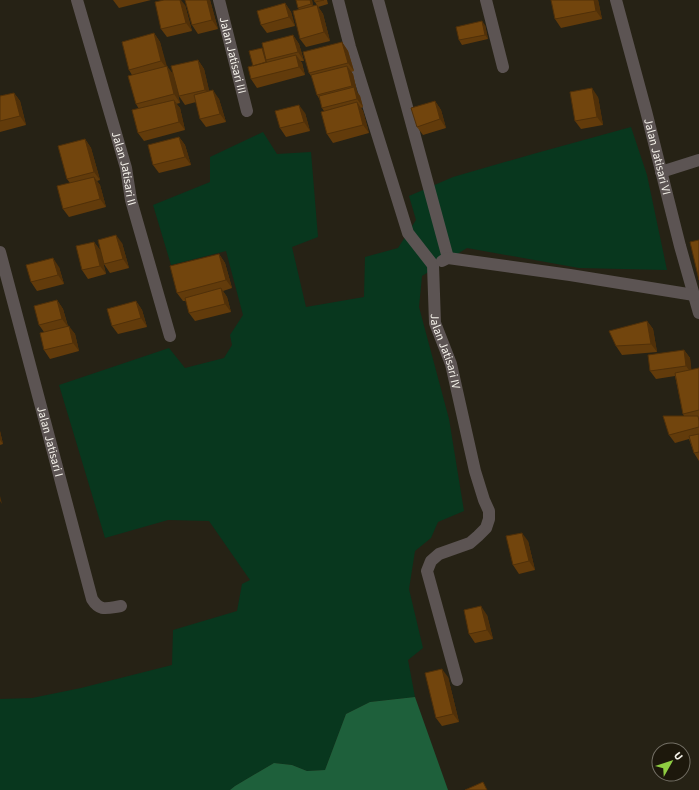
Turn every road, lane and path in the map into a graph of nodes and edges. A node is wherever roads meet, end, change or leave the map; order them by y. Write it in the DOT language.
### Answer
graph roads {
  1 [pos="78,0"];
  2 [pos="219,0"];
  3 [pos="338,0"];
  4 [pos="378,0"];
  5 [pos="486,0"];
  6 [pos="616,0"];
  7 [pos="503,67"];
  8 [pos="247,111"];
  9 [pos="699,160"];
  10 [pos="661,172"];
  11 [pos="692,243"];
  12 [pos="680,246"];
  13 [pos="0,252"];
  14 [pos="448,258"];
  15 [pos="433,265"];
  16 [pos="694,294"];
  17 [pos="699,312"];
  18 [pos="170,336"];
  19 [pos="120,606"];
  20 [pos="457,680"];
  1 -- 18 [label="street, Jalan Jatisari II"];
  2 -- 8 [label="street, Jalan Jatisari III"];
  3 -- 15 [label="street"];
  4 -- 14 [label="street"];
  5 -- 7 [label="street"];
  6 -- 10 [label="street, Jalan Jatisari VI"];
  9 -- 10 [label="street"];
  10 -- 12 [label="street, Jalan Jatisari VI"];
  11 -- 12 [label="street"];
  12 -- 16 [label="street, Jalan Jatisari VI"];
  13 -- 19 [label="street, Jalan Jatisari I"];
  14 -- 15 [label="street"];
  14 -- 16 [label="street"];
  15 -- 20 [label="street, Jalan Jatisari IV"];
  16 -- 17 [label="street, Jalan Jatisari VI"];
}
